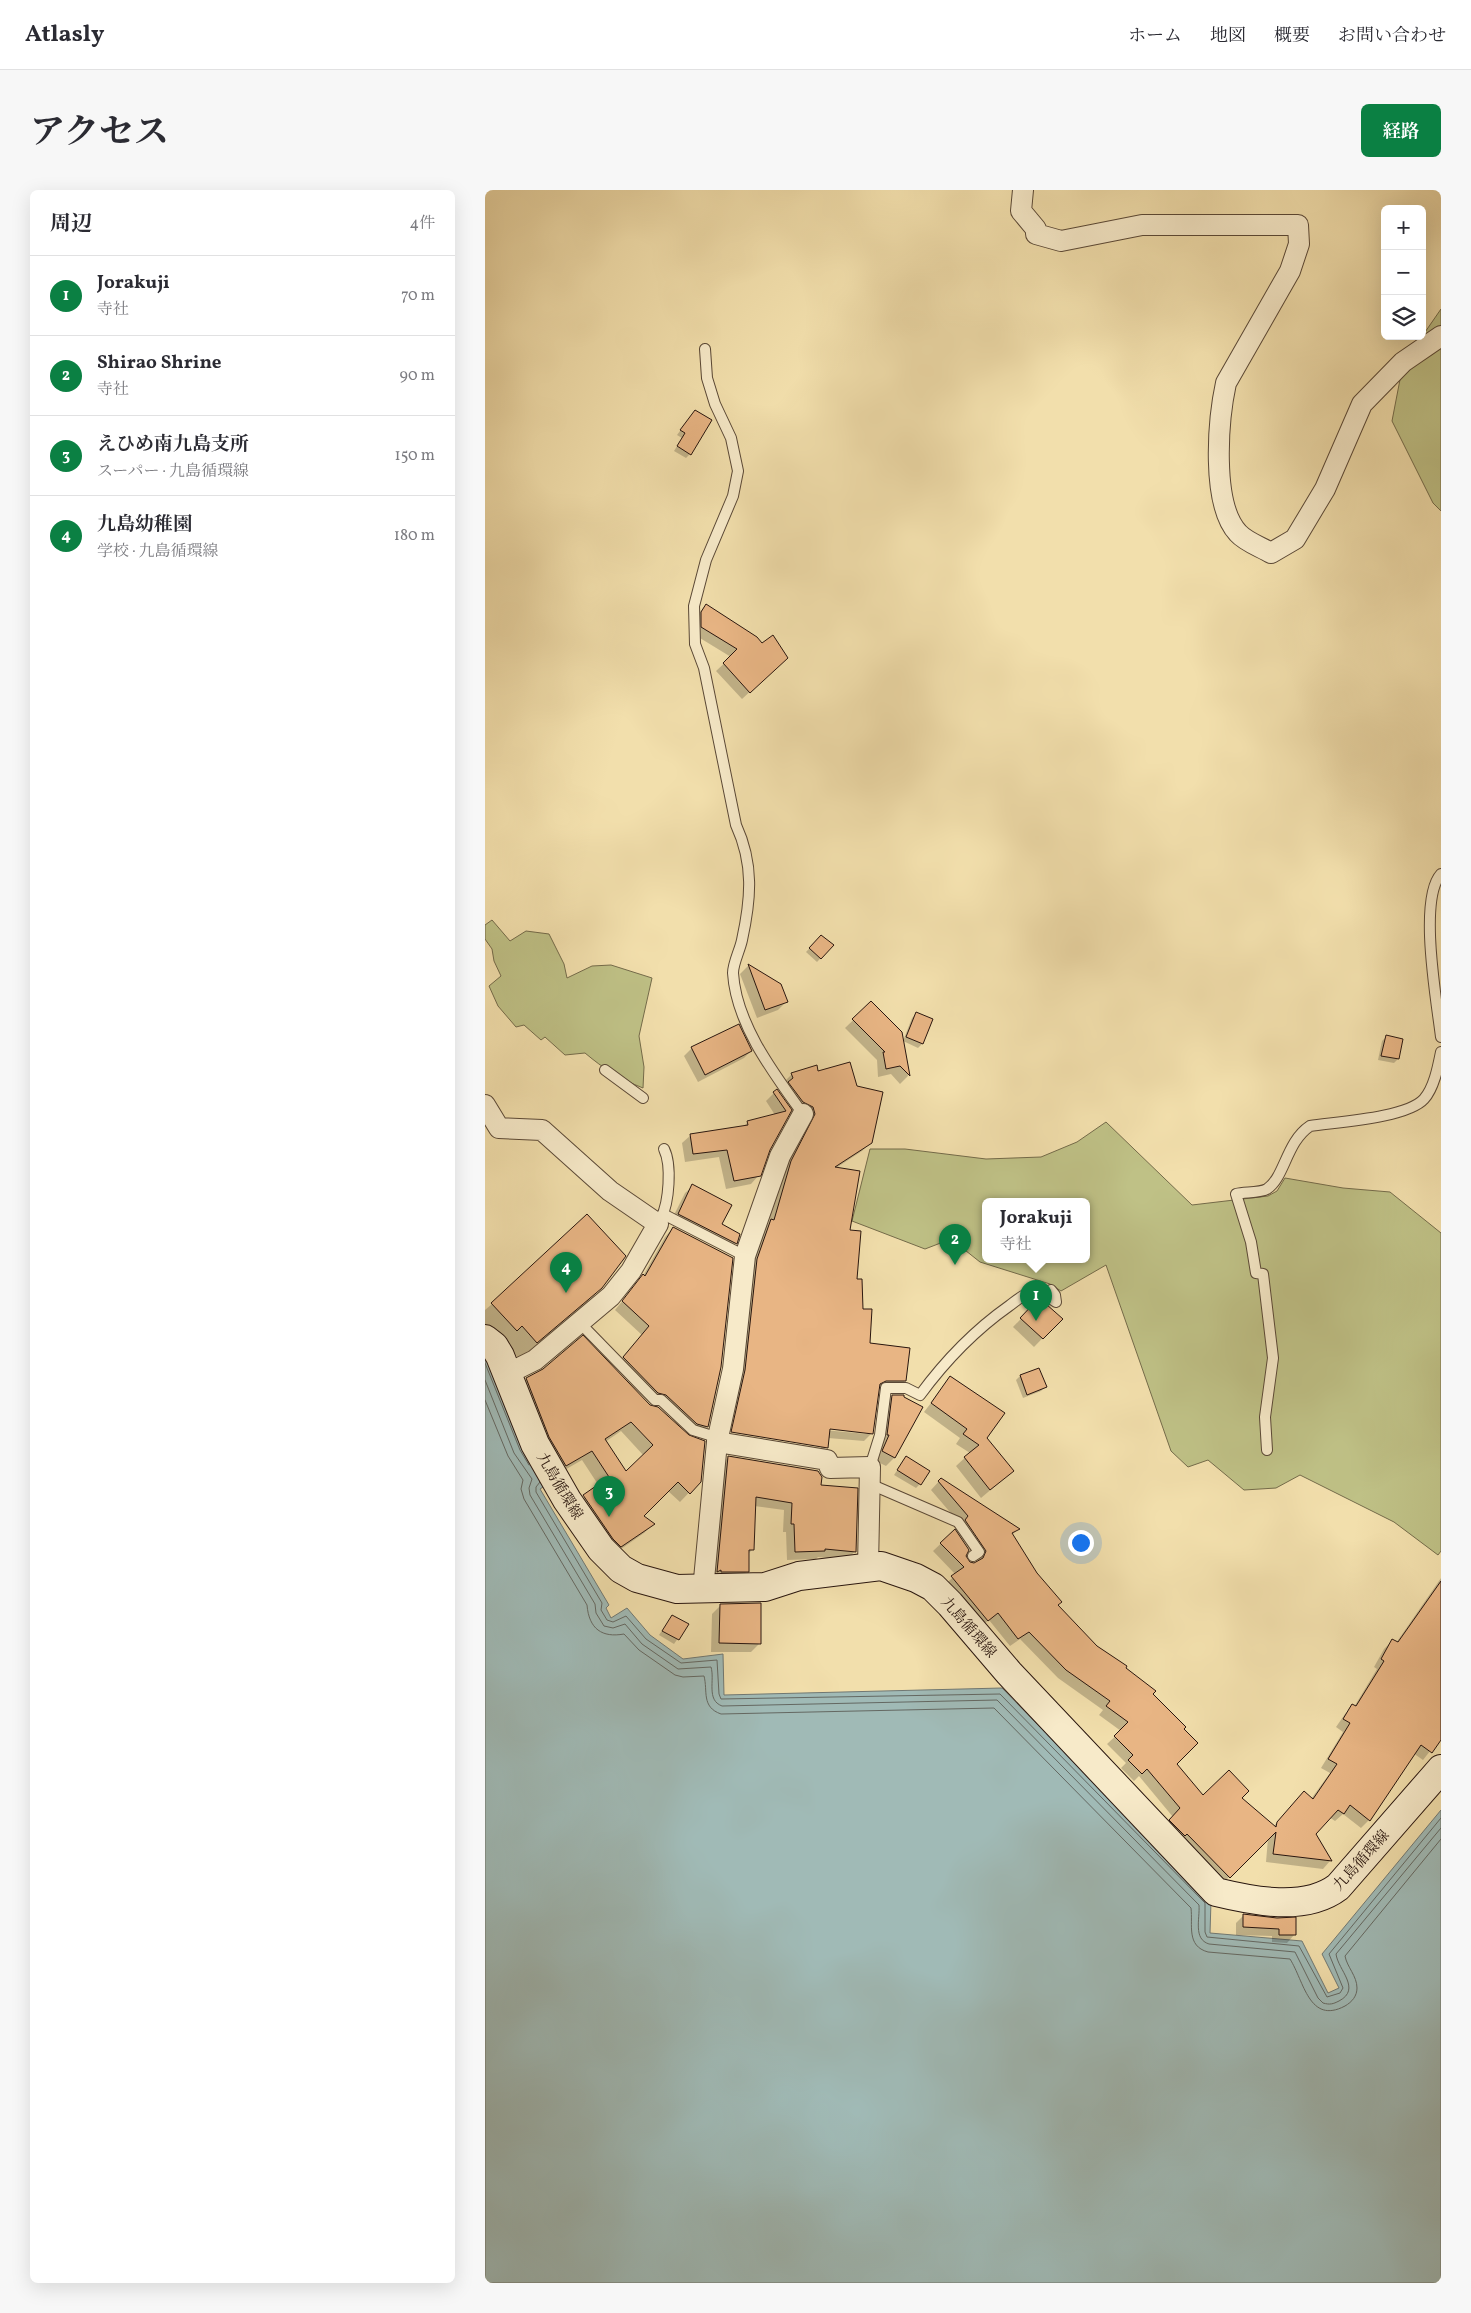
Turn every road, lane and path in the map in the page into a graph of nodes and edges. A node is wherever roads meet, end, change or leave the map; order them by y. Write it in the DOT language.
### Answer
graph roads {
  1 [pos="1023,190"];
  2 [pos="1441,336"];
  3 [pos="705,349"];
  4 [pos="1441,874"];
  5 [pos="1441,1037"];
  6 [pos="1441,1052"];
  7 [pos="605,1070"];
  8 [pos="643,1098"];
  9 [pos="485,1105"];
  10 [pos="803,1114"];
  11 [pos="664,1149"];
  12 [pos="661,1219"];
  13 [pos="745,1256"];
  14 [pos="1051,1290"];
  15 [pos="580,1323"];
  16 [pos="485,1340"];
  17 [pos="507,1374"];
  18 [pos="718,1440"];
  19 [pos="1267,1450"];
  20 [pos="870,1476"];
  21 [pos="973,1556"];
  22 [pos="868,1567"];
  23 [pos="703,1590"];
  24 [pos="1441,1769"];
  1 -- 2 [label="street"];
  3 -- 10 [label="lane"];
  4 -- 5 [label="lane"];
  6 -- 19 [label="lane"];
  7 -- 8 [label="lane"];
  9 -- 12 [label="street"];
  10 -- 13 [label="street"];
  11 -- 12 [label="lane"];
  12 -- 13 [label="lane"];
  12 -- 15 [label="street"];
  13 -- 18 [label="street"];
  14 -- 20 [label="lane"];
  15 -- 17 [label="street"];
  15 -- 18 [label="lane"];
  16 -- 17 [label="main road, 九島循環線"];
  17 -- 23 [label="main road, 九島循環線"];
  18 -- 20 [label="street"];
  18 -- 23 [label="street"];
  20 -- 21 [label="lane"];
  20 -- 22 [label="street"];
  22 -- 23 [label="main road, 九島循環線"];
  22 -- 24 [label="main road, 九島循環線"];
}
